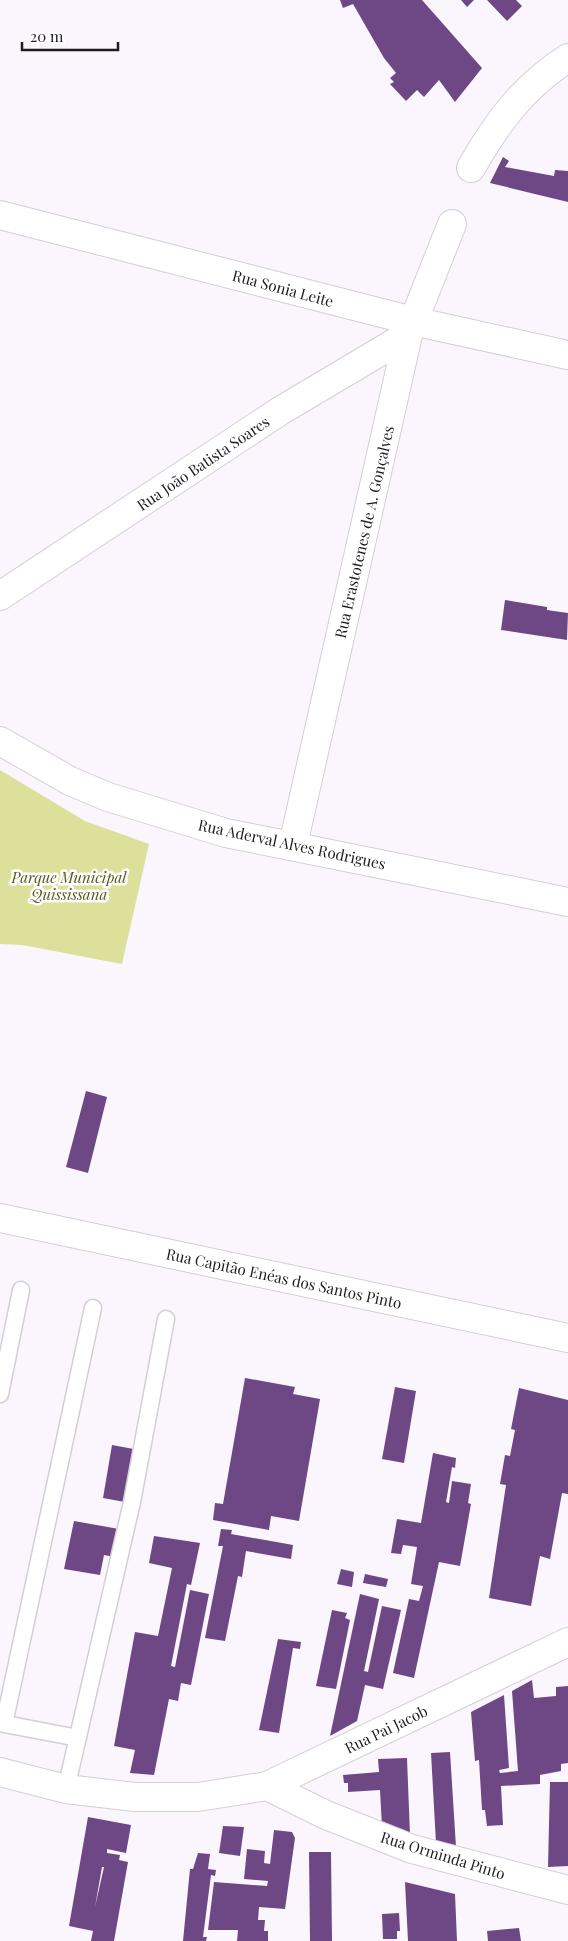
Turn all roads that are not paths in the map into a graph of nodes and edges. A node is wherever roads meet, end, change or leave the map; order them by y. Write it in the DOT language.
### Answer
graph roads {
  1 [pos="568,58"];
  2 [pos="471,168"];
  3 [pos="0,214"];
  4 [pos="452,224"];
  5 [pos="411,328"];
  6 [pos="568,355"];
  7 [pos="0,596"];
  8 [pos="0,741"];
  9 [pos="293,845"];
  10 [pos="568,902"];
  11 [pos="0,1218"];
  12 [pos="21,1290"];
  13 [pos="93,1308"];
  14 [pos="166,1319"];
  15 [pos="568,1338"];
  16 [pos="0,1394"];
  17 [pos="568,1642"];
  18 [pos="2,1723"];
  19 [pos="78,1738"];
  20 [pos="0,1772"];
  21 [pos="267,1786"];
  22 [pos="66,1789"];
  23 [pos="568,1890"];
  1 -- 2 [label="street"];
  3 -- 5 [label="street, Rua Sonia Leite"];
  4 -- 5 [label="street, Rua Erastotenes de A. Gonçalves"];
  5 -- 6 [label="street, Rua Sonia Leite"];
  5 -- 7 [label="street, Rua João Batista Soares"];
  5 -- 9 [label="street, Rua Erastotenes de A. Gonçalves"];
  8 -- 9 [label="street, Rua Aderval Alves Rodrigues"];
  9 -- 10 [label="street, Rua Aderval Alves Rodrigues"];
  11 -- 15 [label="street, Rua Capitão Enéas dos Santos Pinto"];
  12 -- 16 [label="lane"];
  13 -- 18 [label="lane"];
  14 -- 19 [label="lane"];
  17 -- 21 [label="street, Rua Pai Jacob"];
  18 -- 19 [label="lane"];
  19 -- 22 [label="lane"];
  20 -- 22 [label="street"];
  21 -- 22 [label="street, Rua Pai Jacob"];
  21 -- 23 [label="street, Rua Orminda Pinto"];
}
